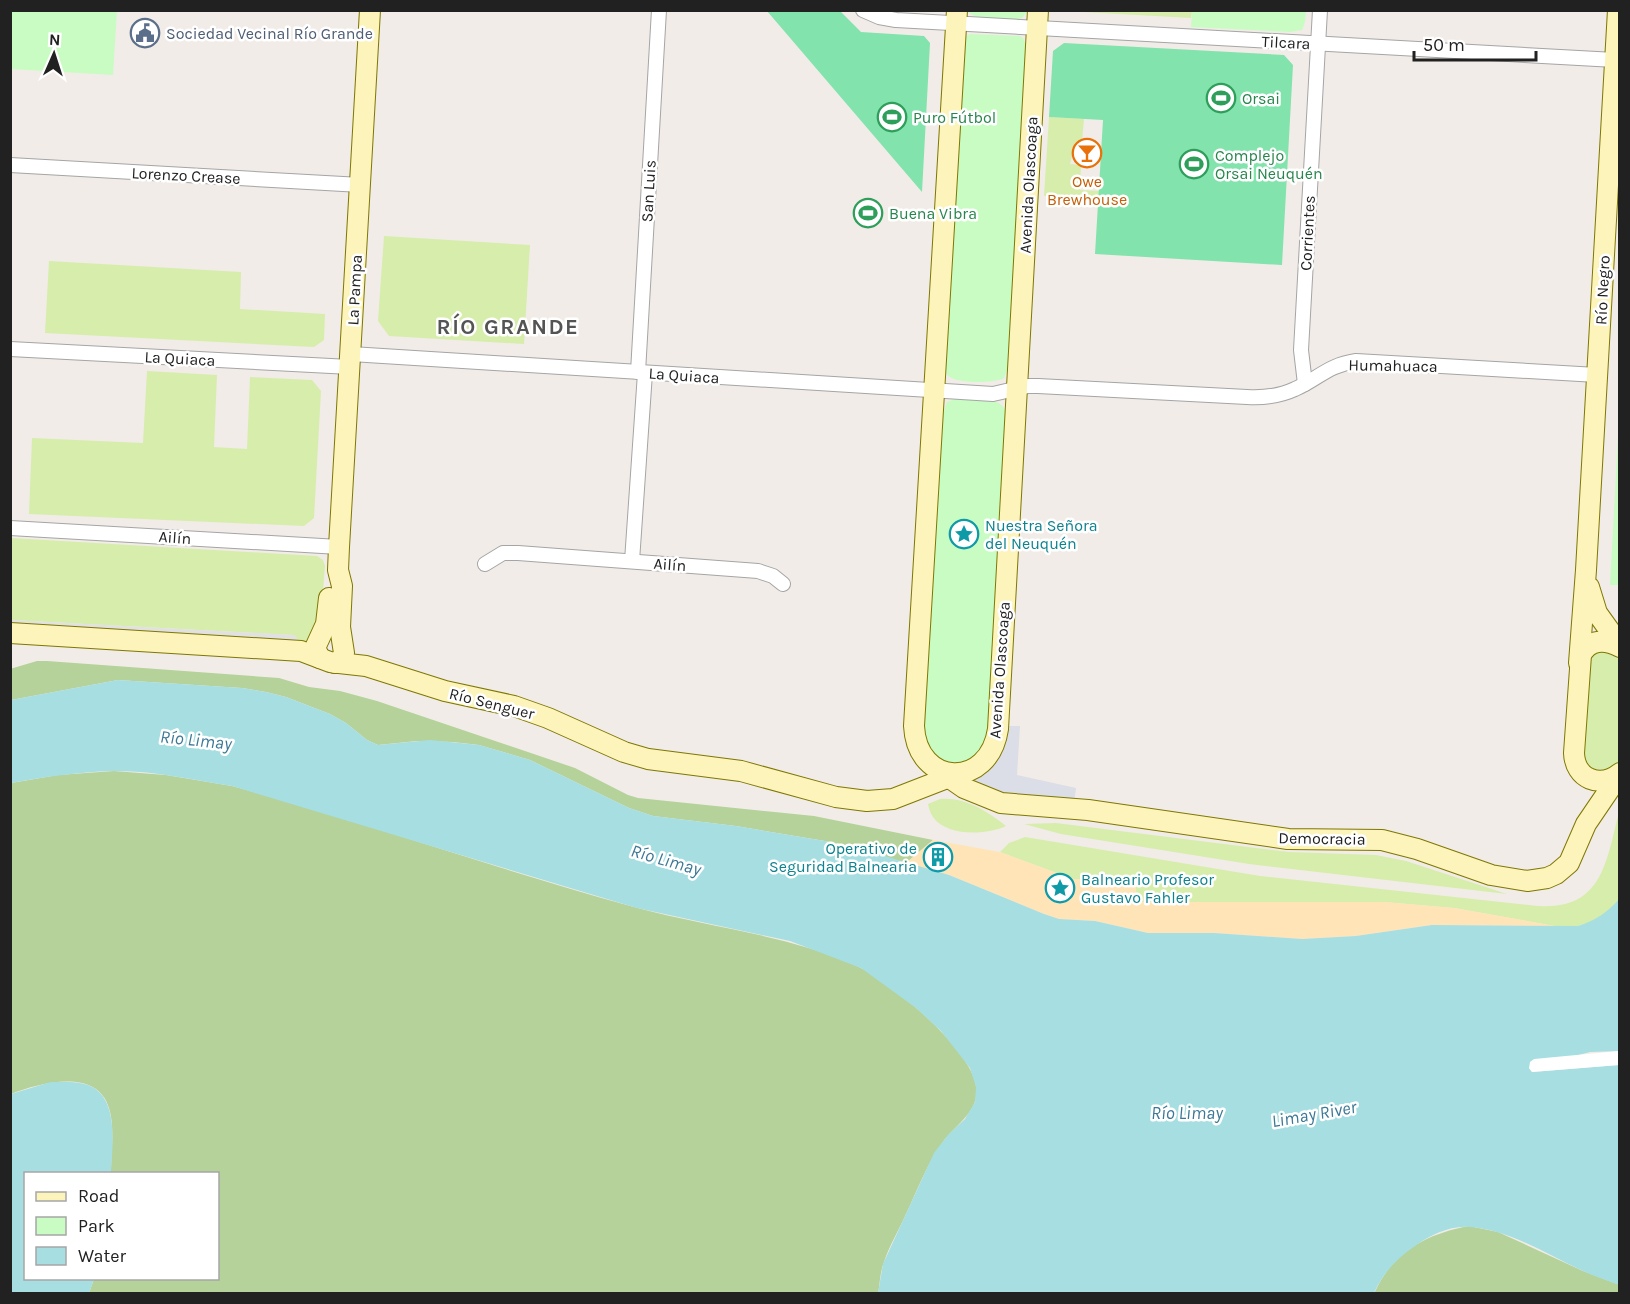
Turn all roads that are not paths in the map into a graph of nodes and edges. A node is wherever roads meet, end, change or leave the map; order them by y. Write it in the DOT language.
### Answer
graph roads {
  1 [pos="370,10"];
  2 [pos="659,10"];
  3 [pos="863,10"];
  4 [pos="1320,10"];
  5 [pos="1618,10"];
  6 [pos="956,17"];
  7 [pos="1038,19"];
  8 [pos="1318,44"];
  9 [pos="1615,60"];
  10 [pos="10,165"];
  11 [pos="361,185"];
  12 [pos="10,349"];
  13 [pos="350,361"];
  14 [pos="641,373"];
  15 [pos="1597,375"];
  16 [pos="1305,384"];
  17 [pos="1017,389"];
  18 [pos="934,391"];
  19 [pos="10,528"];
  20 [pos="339,547"];
  21 [pos="632,561"];
  22 [pos="485,564"];
  23 [pos="1586,570"];
  24 [pos="783,584"];
  25 [pos="10,633"];
  26 [pos="1620,646"];
  27 [pos="327,660"];
  28 [pos="1579,663"];
  29 [pos="949,773"];
  30 [pos="1620,773"];
  1 -- 11 [label="main road, La Pampa"];
  2 -- 14 [label="street, San Luis"];
  3 -- 6 [label="street, Tilcara"];
  4 -- 8 [label="street, Corrientes"];
  5 -- 9 [label="main road, Río Negro"];
  6 -- 7 [label="street, Tilcara"];
  6 -- 18 [label="main road"];
  7 -- 8 [label="street, Tilcara"];
  7 -- 17 [label="main road, Avenida Olascoaga"];
  8 -- 9 [label="street, Tilcara"];
  8 -- 16 [label="street, Corrientes"];
  9 -- 15 [label="main road, Río Negro"];
  10 -- 11 [label="street, Lorenzo Crease"];
  11 -- 13 [label="main road, La Pampa"];
  12 -- 13 [label="street, La Quiaca"];
  13 -- 14 [label="street, La Quiaca"];
  13 -- 20 [label="main road, La Pampa"];
  14 -- 18 [label="street, La Quiaca"];
  14 -- 21 [label="street, San Luis"];
  15 -- 16 [label="street, Humahuaca"];
  15 -- 23 [label="main road, Río Negro"];
  16 -- 17 [label="street, Humahuaca"];
  17 -- 18 [label="street, La Quiaca"];
  17 -- 29 [label="main road, Avenida Olascoaga"];
  18 -- 29 [label="main road"];
  19 -- 20 [label="street, Ailín"];
  20 -- 27 [label="main road, La Pampa"];
  21 -- 22 [label="street, Ailín"];
  21 -- 24 [label="street, Ailín"];
  23 -- 26 [label="main road, Río Negro"];
  23 -- 28 [label="main road, Río Negro"];
  25 -- 27 [label="main road, Río Senguer"];
  26 -- 28 [label="main road, Río Negro"];
  27 -- 29 [label="main road, Río Senguer"];
  28 -- 30 [label="main road, Río Negro"];
  29 -- 30 [label="main road, Democracia"];
}
